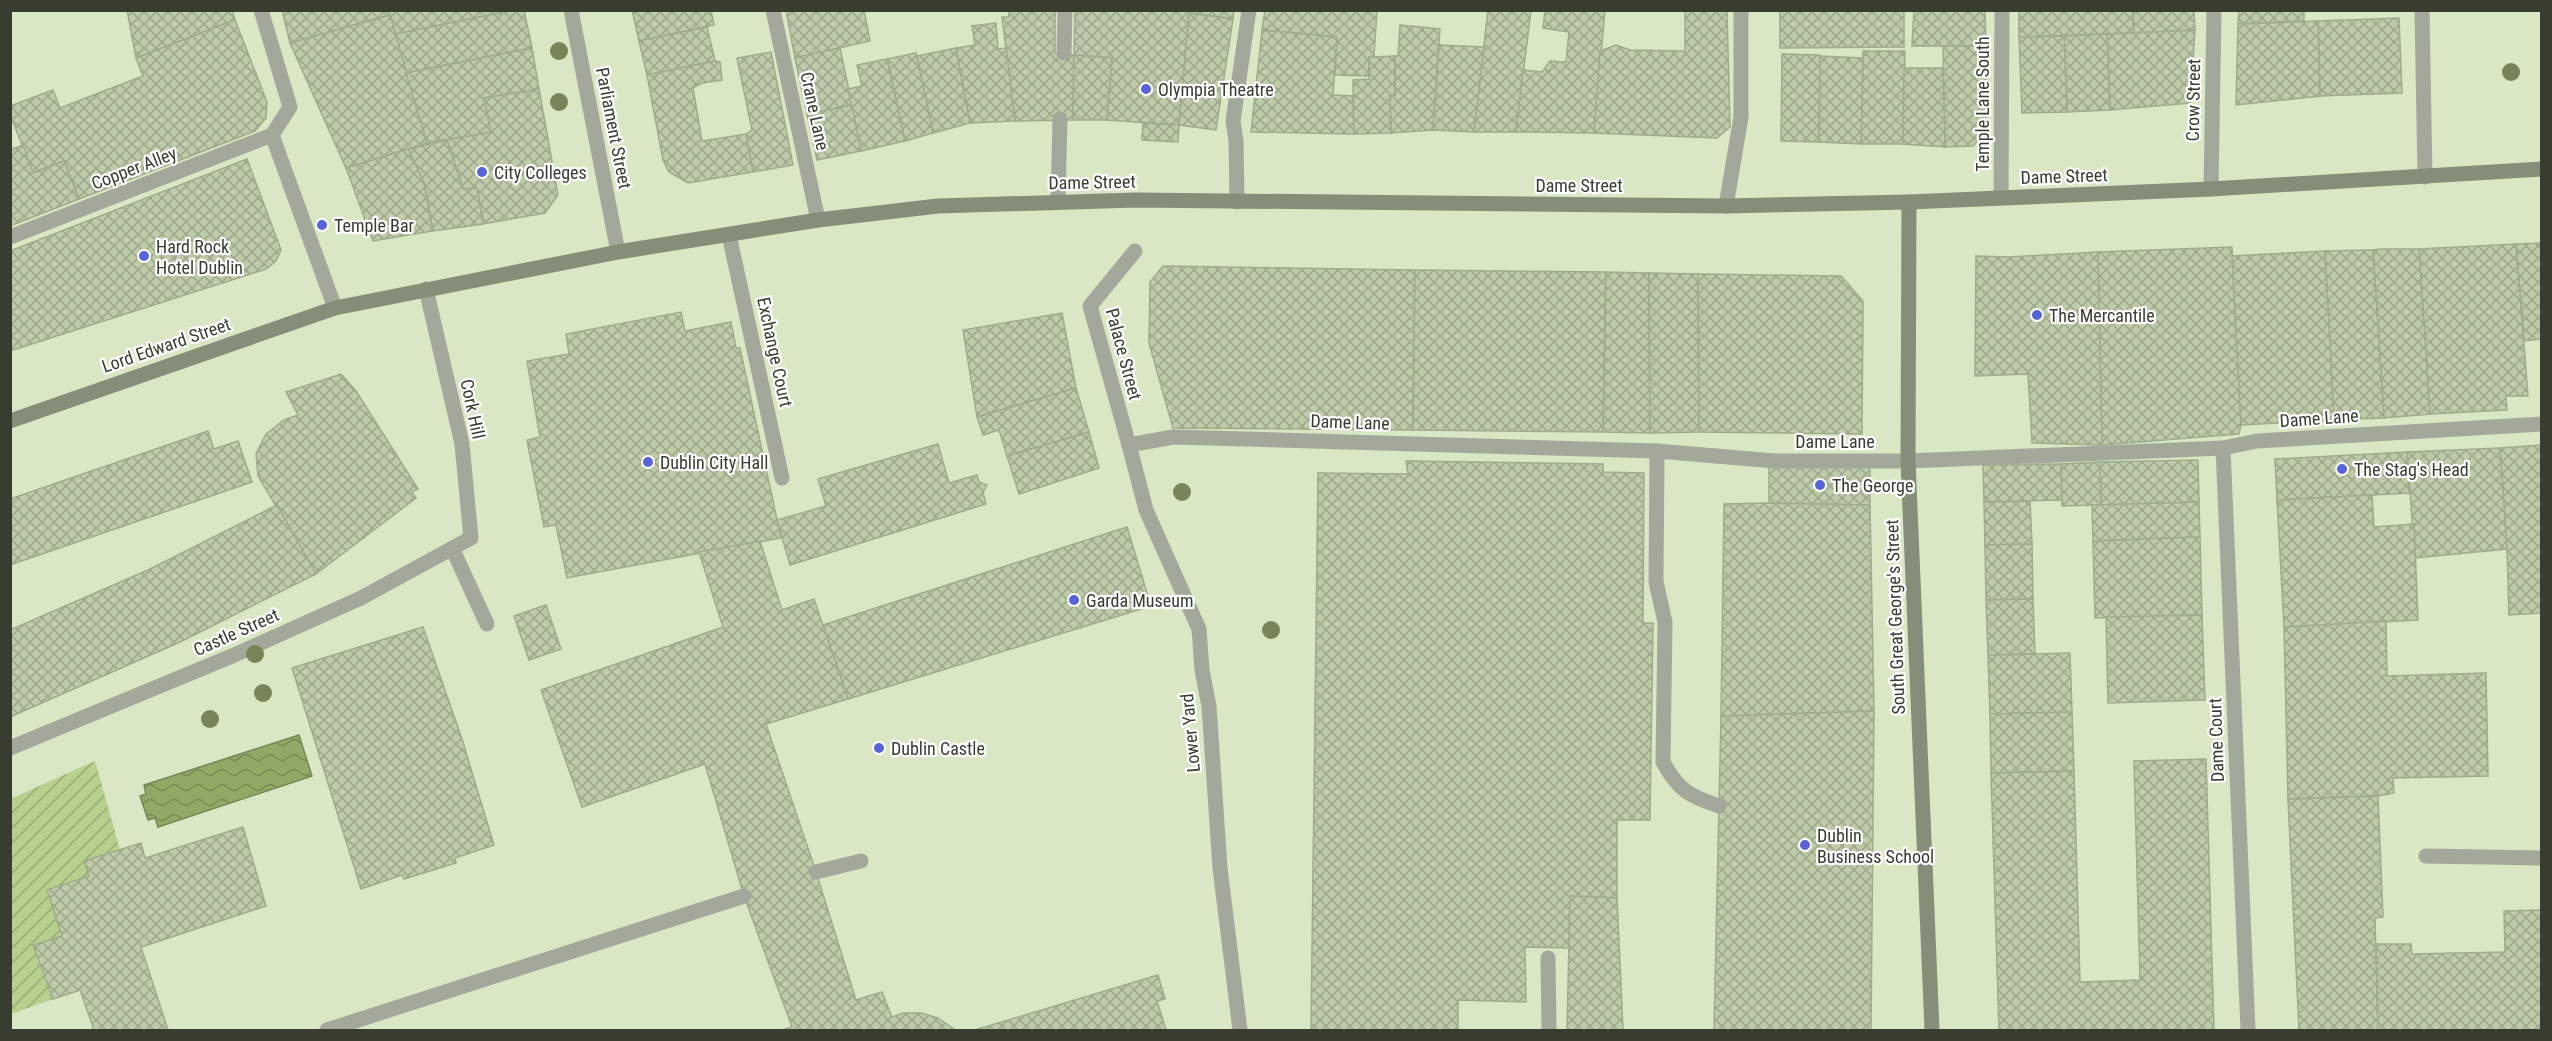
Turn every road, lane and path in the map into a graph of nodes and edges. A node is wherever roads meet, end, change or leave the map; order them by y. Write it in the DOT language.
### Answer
graph roads {
  1 [pos="261,10"];
  2 [pos="571,10"];
  3 [pos="774,10"];
  4 [pos="1065,10"];
  5 [pos="1249,10"];
  6 [pos="1741,10"];
  7 [pos="2002,10"];
  8 [pos="2214,10"];
  9 [pos="2422,10"];
  10 [pos="1064,53"];
  11 [pos="1060,119"];
  12 [pos="272,135"];
  13 [pos="2541,169"];
  14 [pos="2425,177"];
  15 [pos="2211,189"];
  16 [pos="2001,198"];
  17 [pos="1058,201"];
  18 [pos="1237,202"];
  19 [pos="1909,202"];
  20 [pos="1726,206"];
  21 [pos="818,220"];
  22 [pos="729,235"];
  23 [pos="10,237"];
  24 [pos="1135,251"];
  25 [pos="618,252"];
  26 [pos="426,289"];
  27 [pos="335,308"];
  28 [pos="10,421"];
  29 [pos="2541,424"];
  30 [pos="1129,445"];
  31 [pos="2223,448"];
  32 [pos="1658,451"];
  33 [pos="1908,461"];
  34 [pos="782,478"];
  35 [pos="471,538"];
  36 [pos="453,550"];
  37 [pos="487,624"];
  38 [pos="10,748"];
  39 [pos="1719,806"];
  40 [pos="2426,856"];
  41 [pos="2541,858"];
  42 [pos="861,861"];
  43 [pos="816,872"];
  44 [pos="744,896"];
  45 [pos="1548,958"];
  46 [pos="327,1030"];
  47 [pos="1240,1030"];
  48 [pos="1549,1030"];
  49 [pos="1932,1030"];
  50 [pos="2248,1030"];
  1 -- 12 [label="street"];
  2 -- 25 [label="street, Parliament Street"];
  3 -- 21 [label="street, Crane Lane"];
  4 -- 10 [label="street"];
  5 -- 18 [label="street"];
  6 -- 20 [label="street"];
  7 -- 16 [label="street, Temple Lane South"];
  8 -- 15 [label="street, Crow Street"];
  9 -- 14 [label="street"];
  11 -- 17 [label="street"];
  12 -- 23 [label="street, Copper Alley"];
  12 -- 27 [label="street"];
  13 -- 14 [label="main road, Dame Street"];
  14 -- 15 [label="main road, Dame Street"];
  15 -- 16 [label="main road, Dame Street"];
  16 -- 19 [label="main road, Dame Street"];
  17 -- 18 [label="main road, Dame Street"];
  17 -- 21 [label="main road, Dame Street"];
  18 -- 20 [label="main road, Dame Street"];
  19 -- 20 [label="main road, Dame Street"];
  19 -- 33 [label="main road, South Great George's Street"];
  21 -- 22 [label="main road, Dame Street"];
  22 -- 25 [label="main road, Dame Street"];
  22 -- 34 [label="street, Exchange Court"];
  24 -- 30 [label="street, Palace Street"];
  25 -- 26 [label="main road"];
  26 -- 27 [label="main road"];
  26 -- 35 [label="street, Cork Hill"];
  27 -- 28 [label="main road, Lord Edward Street"];
  29 -- 31 [label="street, Dame Lane"];
  30 -- 32 [label="street, Dame Lane"];
  30 -- 47 [label="street, Lower Yard"];
  31 -- 33 [label="street, Dame Lane"];
  31 -- 50 [label="street, Dame Court"];
  32 -- 33 [label="street, Dame Lane"];
  32 -- 39 [label="street"];
  33 -- 49 [label="main road, South Great George's Street"];
  35 -- 36 [label="street, Castle Street"];
  36 -- 37 [label="street"];
  36 -- 38 [label="street, Castle Street"];
  40 -- 41 [label="street"];
  42 -- 43 [label="street"];
  44 -- 46 [label="street"];
  45 -- 48 [label="street"];
}
